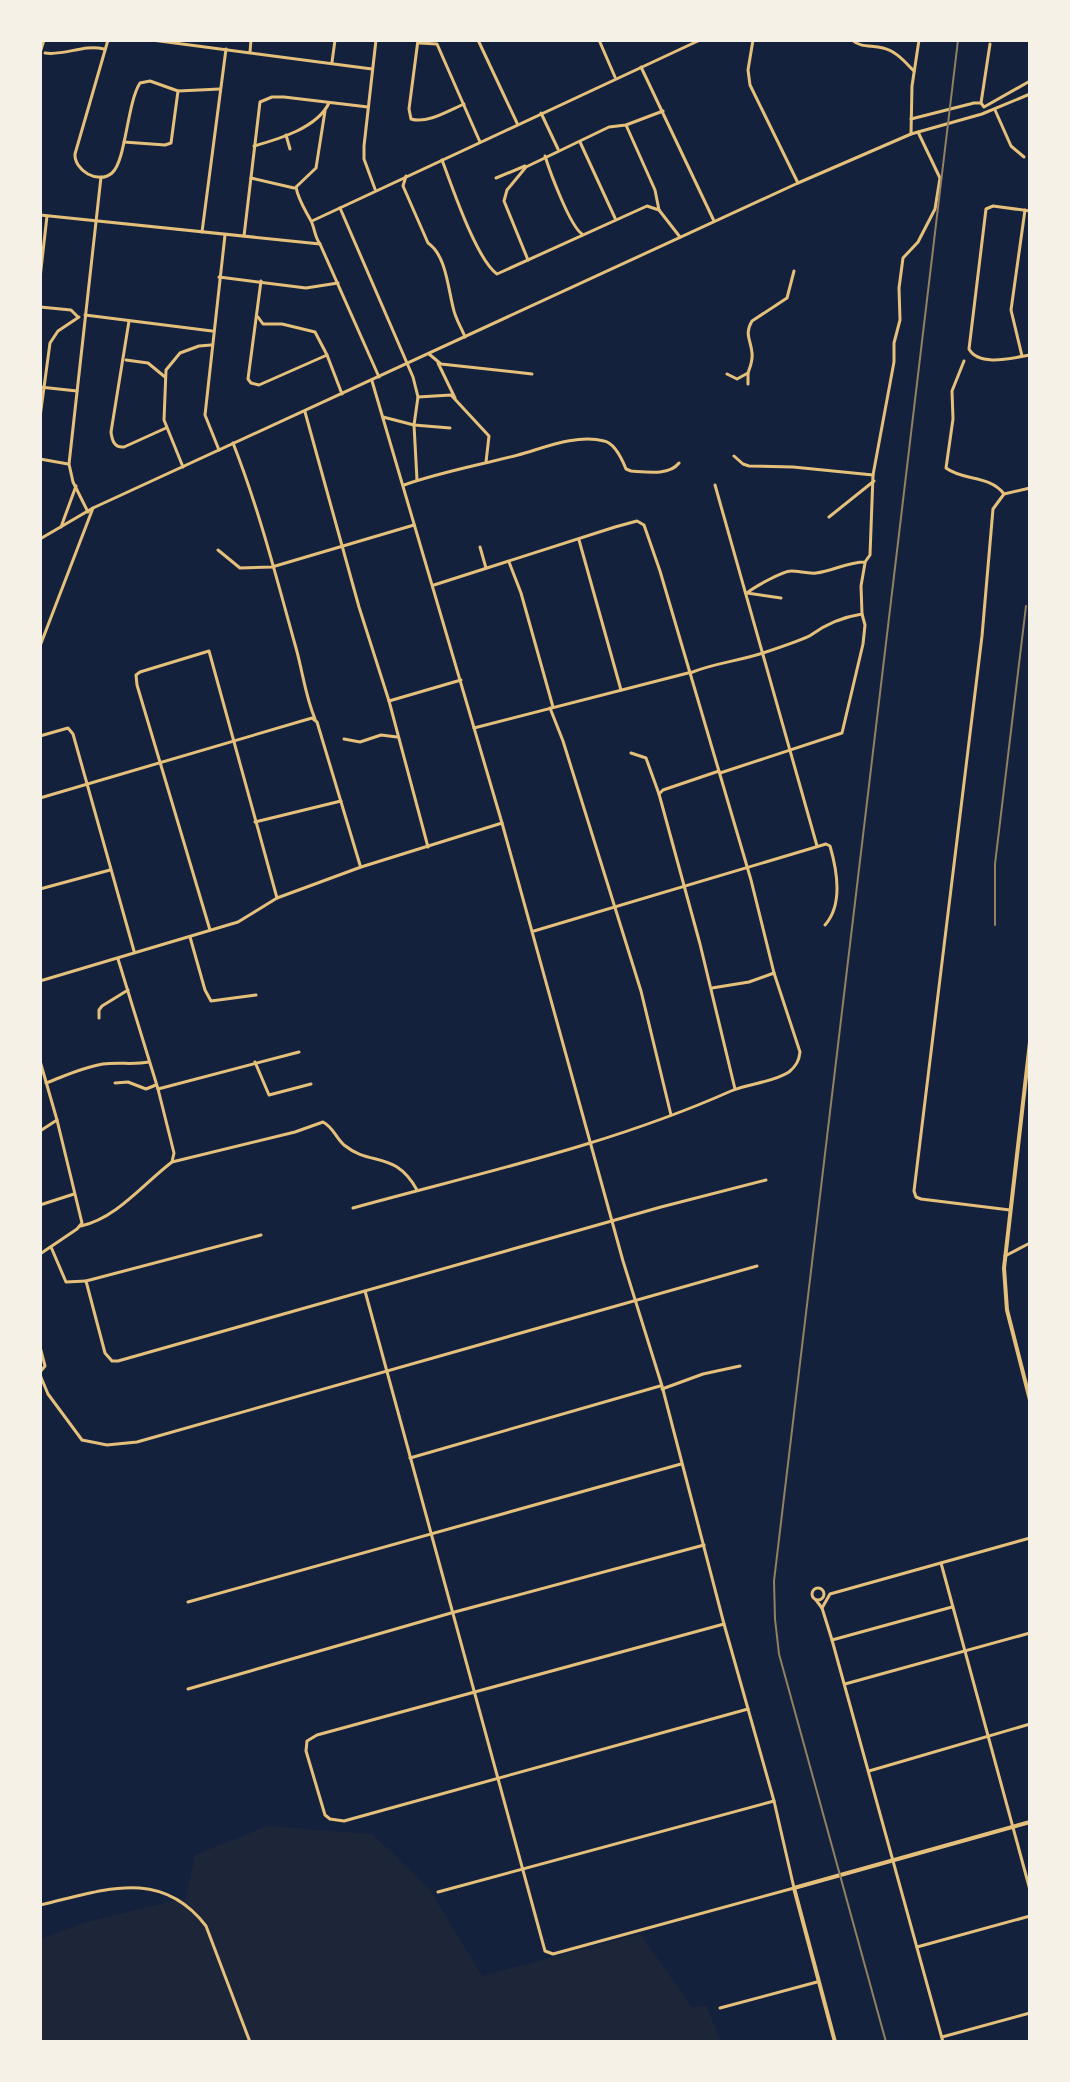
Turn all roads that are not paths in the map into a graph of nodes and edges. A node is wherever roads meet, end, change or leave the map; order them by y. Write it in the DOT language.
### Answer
graph roads {
  1 [pos="44,40"];
  2 [pos="108,40"];
  3 [pos="152,40"];
  4 [pos="251,40"];
  5 [pos="335,40"];
  6 [pos="376,40"];
  7 [pos="478,40"];
  8 [pos="606,40"];
  9 [pos="700,40"];
  10 [pos="753,40"];
  11 [pos="852,40"];
  12 [pos="919,40"];
  13 [pos="418,41"];
  14 [pos="600,42"];
  15 [pos="990,44"];
  16 [pos="226,48"];
  17 [pos="104,49"];
  18 [pos="250,52"];
  19 [pos="43,53"];
  20 [pos="332,62"];
  21 [pos="641,67"];
  22 [pos="372,69"];
  23 [pos="915,71"];
  24 [pos="615,78"];
  25 [pos="1030,81"];
  26 [pos="220,89"];
  27 [pos="178,91"];
  28 [pos="1030,94"];
  29 [pos="329,103"];
  30 [pos="981,103"];
  31 [pos="464,104"];
  32 [pos="368,107"];
  33 [pos="995,110"];
  34 [pos="325,111"];
  35 [pos="663,111"];
  36 [pos="541,113"];
  37 [pos="911,119"];
  38 [pos="517,123"];
  39 [pos="626,125"];
  40 [pos="918,132"];
  41 [pos="911,134"];
  42 [pos="286,135"];
  43 [pos="123,142"];
  44 [pos="480,142"];
  45 [pos="580,142"];
  46 [pos="254,146"];
  47 [pos="290,149"];
  48 [pos="558,150"];
  49 [pos="545,156"];
  50 [pos="1024,157"];
  51 [pos="441,159"];
  52 [pos="529,164"];
  53 [pos="406,175"];
  54 [pos="101,177"];
  55 [pos="251,178"];
  56 [pos="496,178"];
  57 [pos="798,183"];
  58 [pos="296,189"];
  59 [pos="375,189"];
  60 [pos="339,207"];
  61 [pos="659,210"];
  62 [pos="1027,211"];
  63 [pos="40,215"];
  64 [pos="47,216"];
  65 [pos="97,219"];
  66 [pos="616,220"];
  67 [pos="312,221"];
  68 [pos="714,221"];
  69 [pos="202,232"];
  70 [pos="225,235"];
  71 [pos="583,235"];
  72 [pos="244,236"];
  73 [pos="680,237"];
  74 [pos="320,244"];
  75 [pos="528,260"];
  76 [pos="41,265"];
  77 [pos="794,271"];
  78 [pos="219,277"];
  79 [pos="40,278"];
  80 [pos="261,281"];
  81 [pos="338,283"];
  82 [pos="40,307"];
  83 [pos="256,314"];
  84 [pos="85,315"];
  85 [pos="79,317"];
  86 [pos="129,321"];
  87 [pos="86,323"];
  88 [pos="212,331"];
  89 [pos="465,337"];
  90 [pos="211,345"];
  91 [pos="429,354"];
  92 [pos="327,355"];
  93 [pos="1030,355"];
  94 [pos="1022,356"];
  95 [pos="125,359"];
  96 [pos="964,361"];
  97 [pos="438,363"];
  98 [pos="407,364"];
  99 [pos="748,373"];
  100 [pos="532,374"];
  101 [pos="727,374"];
  102 [pos="165,377"];
  103 [pos="379,377"];
  104 [pos="372,380"];
  105 [pos="748,384"];
  106 [pos="42,387"];
  107 [pos="77,391"];
  108 [pos="342,394"];
  109 [pos="418,397"];
  110 [pos="455,398"];
  111 [pos="305,411"];
  112 [pos="40,417"];
  113 [pos="383,417"];
  114 [pos="414,425"];
  115 [pos="166,428"];
  116 [pos="450,428"];
  117 [pos="233,443"];
  118 [pos="219,450"];
  119 [pos="734,456"];
  120 [pos="40,459"];
  121 [pos="486,462"];
  122 [pos="679,463"];
  123 [pos="69,464"];
  124 [pos="183,467"];
  125 [pos="873,475"];
  126 [pos="417,480"];
  127 [pos="874,481"];
  128 [pos="404,485"];
  129 [pos="715,485"];
  130 [pos="76,486"];
  131 [pos="1030,488"];
  132 [pos="1004,494"];
  133 [pos="93,508"];
  134 [pos="88,512"];
  135 [pos="829,517"];
  136 [pos="416,524"];
  137 [pos="61,527"];
  138 [pos="578,538"];
  139 [pos="40,539"];
  140 [pos="343,546"];
  141 [pos="480,547"];
  142 [pos="218,550"];
  143 [pos="508,560"];
  144 [pos="865,562"];
  145 [pos="272,567"];
  146 [pos="486,568"];
  147 [pos="433,585"];
  148 [pos="747,593"];
  149 [pos="781,598"];
  150 [pos="862,614"];
  151 [pos="40,646"];
  152 [pos="762,653"];
  153 [pos="689,673"];
  154 [pos="461,680"];
  155 [pos="621,690"];
  156 [pos="389,701"];
  157 [pos="552,708"];
  158 [pos="315,719"];
  159 [pos="474,728"];
  160 [pos="40,736"];
  161 [pos="397,737"];
  162 [pos="344,739"];
  163 [pos="233,742"];
  164 [pos="790,751"];
  165 [pos="631,753"];
  166 [pos="160,764"];
  167 [pos="720,772"];
  168 [pos="87,786"];
  169 [pos="659,794"];
  170 [pos="40,798"];
  171 [pos="342,800"];
  172 [pos="255,822"];
  173 [pos="502,823"];
  174 [pos="817,846"];
  175 [pos="428,847"];
  176 [pos="747,866"];
  177 [pos="361,867"];
  178 [pos="110,870"];
  179 [pos="684,885"];
  180 [pos="40,889"];
  181 [pos="277,898"];
  182 [pos="614,908"];
  183 [pos="825,925"];
  184 [pos="210,930"];
  185 [pos="533,931"];
  186 [pos="190,937"];
  187 [pos="134,951"];
  188 [pos="118,957"];
  189 [pos="774,973"];
  190 [pos="40,981"];
  191 [pos="711,988"];
  192 [pos="128,990"];
  193 [pos="256,995"];
  194 [pos="99,1018"];
  195 [pos="1030,1042"];
  196 [pos="299,1052"];
  197 [pos="40,1061"];
  198 [pos="149,1062"];
  199 [pos="255,1062"];
  200 [pos="46,1083"];
  201 [pos="115,1083"];
  202 [pos="311,1084"];
  203 [pos="157,1087"];
  204 [pos="735,1089"];
  205 [pos="671,1115"];
  206 [pos="57,1120"];
  207 [pos="40,1131"];
  208 [pos="591,1143"];
  209 [pos="172,1162"];
  210 [pos="766,1180"];
  211 [pos="417,1190"];
  212 [pos="76,1194"];
  213 [pos="40,1205"];
  214 [pos="353,1208"];
  215 [pos="1010,1210"];
  216 [pos="613,1222"];
  217 [pos="81,1226"];
  218 [pos="261,1235"];
  219 [pos="1030,1243"];
  220 [pos="51,1247"];
  221 [pos="40,1254"];
  222 [pos="1004,1256"];
  223 [pos="757,1266"];
  224 [pos="86,1281"];
  225 [pos="365,1291"];
  226 [pos="635,1300"];
  227 [pos="40,1347"];
  228 [pos="740,1366"];
  229 [pos="385,1370"];
  230 [pos="40,1374"];
  231 [pos="662,1387"];
  232 [pos="1030,1400"];
  233 [pos="410,1458"];
  234 [pos="682,1464"];
  235 [pos="430,1534"];
  236 [pos="1030,1538"];
  237 [pos="704,1545"];
  238 [pos="941,1563"];
  239 [pos="826,1593"];
  240 [pos="816,1600"];
  241 [pos="188,1602"];
  242 [pos="823,1605"];
  243 [pos="953,1607"];
  244 [pos="451,1613"];
  245 [pos="724,1624"];
  246 [pos="1030,1633"];
  247 [pos="832,1640"];
  248 [pos="965,1651"];
  249 [pos="845,1684"];
  250 [pos="188,1689"];
  251 [pos="473,1694"];
  252 [pos="748,1709"];
  253 [pos="1030,1724"];
  254 [pos="988,1736"];
  255 [pos="869,1771"];
  256 [pos="497,1779"];
  257 [pos="774,1801"];
  258 [pos="1030,1822"];
  259 [pos="1013,1826"];
  260 [pos="893,1860"];
  261 [pos="522,1870"];
  262 [pos="794,1888"];
  263 [pos="1030,1890"];
  264 [pos="438,1892"];
  265 [pos="40,1905"];
  266 [pos="1030,1916"];
  267 [pos="917,1947"];
  268 [pos="820,1981"];
  269 [pos="720,2008"];
  270 [pos="1030,2013"];
  271 [pos="943,2039"];
  272 [pos="250,2042"];
  273 [pos="835,2042"];
  1 -- 19 [label="street"];
  2 -- 17 [label="street"];
  3 -- 16 [label="street"];
  4 -- 18 [label="street"];
  5 -- 20 [label="street"];
  6 -- 22 [label="street"];
  7 -- 38 [label="street"];
  8 -- 14 [label="street"];
  9 -- 21 [label="street"];
  10 -- 57 [label="street"];
  11 -- 23 [label="street"];
  12 -- 23 [label="street"];
  13 -- 31 [label="street"];
  13 -- 31 [label="street"];
  14 -- 24 [label="street"];
  15 -- 30 [label="street"];
  16 -- 18 [label="street"];
  16 -- 26 [label="street"];
  17 -- 19 [label="street"];
  17 -- 54 [label="street"];
  18 -- 20 [label="street"];
  20 -- 22 [label="street"];
  21 -- 24 [label="street"];
  21 -- 35 [label="street"];
  22 -- 32 [label="street"];
  23 -- 37 [label="street"];
  24 -- 36 [label="street"];
  25 -- 30 [label="street"];
  26 -- 27 [label="street"];
  26 -- 69 [label="street"];
  27 -- 43 [label="street"];
  27 -- 43 [label="street"];
  28 -- 33 [label="street"];
  29 -- 32 [label="street"];
  29 -- 34 [label="street"];
  29 -- 46 [label="street"];
  30 -- 37 [label="street"];
  31 -- 44 [label="street"];
  32 -- 59 [label="street"];
  33 -- 40 [label="street"];
  33 -- 50 [label="street"];
  34 -- 42 [label="street"];
  34 -- 58 [label="street"];
  35 -- 39 [label="street"];
  35 -- 68 [label="street"];
  36 -- 38 [label="street"];
  36 -- 48 [label="street"];
  37 -- 41 [label="street"];
  38 -- 44 [label="street"];
  39 -- 45 [label="street"];
  39 -- 61 [label="street"];
  40 -- 41 [label="street"];
  40 -- 125 [label="street"];
  41 -- 57 [label="street"];
  42 -- 46 [label="street"];
  42 -- 47 [label="street"];
  43 -- 54 [label="street"];
  44 -- 51 [label="street"];
  45 -- 48 [label="street"];
  45 -- 66 [label="street"];
  46 -- 55 [label="street"];
  48 -- 49 [label="street"];
  49 -- 52 [label="street"];
  49 -- 71 [label="street"];
  51 -- 53 [label="street"];
  51 -- 75 [label="street"];
  52 -- 56 [label="street"];
  52 -- 75 [label="street"];
  53 -- 59 [label="street"];
  53 -- 89 [label="street"];
  54 -- 65 [label="street"];
  55 -- 58 [label="street"];
  55 -- 72 [label="street"];
  57 -- 68 [label="street"];
  58 -- 67 [label="street"];
  59 -- 60 [label="street"];
  60 -- 67 [label="street"];
  60 -- 98 [label="street"];
  61 -- 66 [label="street"];
  61 -- 73 [label="street"];
  62 -- 94 [label="street"];
  62 -- 94 [label="street"];
  63 -- 64 [label="street"];
  64 -- 65 [label="street"];
  64 -- 76 [label="street"];
  65 -- 69 [label="street"];
  65 -- 84 [label="street"];
  66 -- 71 [label="street"];
  67 -- 74 [label="street"];
  68 -- 73 [label="street"];
  69 -- 70 [label="street"];
  70 -- 72 [label="street"];
  70 -- 78 [label="street"];
  71 -- 75 [label="street"];
  72 -- 74 [label="street"];
  73 -- 89 [label="street"];
  74 -- 81 [label="street"];
  76 -- 79 [label="street"];
  77 -- 99 [label="street"];
  78 -- 80 [label="street"];
  78 -- 88 [label="street"];
  80 -- 81 [label="street"];
  80 -- 83 [label="street"];
  81 -- 103 [label="street"];
  82 -- 85 [label="street"];
  83 -- 92 [label="street"];
  83 -- 92 [label="street"];
  84 -- 86 [label="street"];
  84 -- 87 [label="street"];
  85 -- 87 [label="street"];
  85 -- 106 [label="street"];
  86 -- 88 [label="street"];
  86 -- 95 [label="street"];
  87 -- 107 [label="street"];
  88 -- 90 [label="street"];
  89 -- 91 [label="street"];
  90 -- 102 [label="street"];
  90 -- 118 [label="street"];
  91 -- 97 [label="street"];
  91 -- 98 [label="street"];
  92 -- 108 [label="street"];
  93 -- 94 [label="street"];
  95 -- 102 [label="street"];
  95 -- 115 [label="street"];
  96 -- 132 [label="street"];
  97 -- 100 [label="street"];
  97 -- 110 [label="street"];
  98 -- 103 [label="street"];
  98 -- 109 [label="street"];
  99 -- 101 [label="street"];
  99 -- 105 [label="street"];
  102 -- 115 [label="street"];
  103 -- 104 [label="street"];
  104 -- 108 [label="street"];
  104 -- 113 [label="street"];
  106 -- 107 [label="street"];
  106 -- 112 [label="street"];
  107 -- 123 [label="street"];
  108 -- 111 [label="street"];
  109 -- 110 [label="street"];
  109 -- 114 [label="street"];
  110 -- 121 [label="street"];
  111 -- 117 [label="street"];
  111 -- 140 [label="street"];
  113 -- 114 [label="street"];
  113 -- 128 [label="street"];
  114 -- 116 [label="street"];
  114 -- 126 [label="street"];
  115 -- 124 [label="street"];
  117 -- 118 [label="street"];
  117 -- 145 [label="street"];
  118 -- 124 [label="street"];
  119 -- 125 [label="street"];
  120 -- 123 [label="street"];
  121 -- 122 [label="street"];
  121 -- 126 [label="street"];
  123 -- 130 [label="street"];
  124 -- 133 [label="street"];
  125 -- 127 [label="street"];
  126 -- 128 [label="street"];
  127 -- 135 [label="street"];
  127 -- 144 [label="street"];
  128 -- 136 [label="street"];
  129 -- 148 [label="street"];
  130 -- 134 [label="street"];
  130 -- 137 [label="street"];
  131 -- 132 [label="street"];
  132 -- 215 [label="street"];
  133 -- 134 [label="street"];
  133 -- 151 [label="street"];
  134 -- 137 [label="street"];
  136 -- 140 [label="street"];
  136 -- 147 [label="street"];
  137 -- 139 [label="street"];
  138 -- 143 [label="street"];
  138 -- 153 [label="street"];
  138 -- 155 [label="street"];
  140 -- 145 [label="street"];
  140 -- 156 [label="street"];
  141 -- 146 [label="street"];
  142 -- 145 [label="street"];
  143 -- 146 [label="street"];
  143 -- 157 [label="street"];
  144 -- 148 [label="street"];
  144 -- 150 [label="street"];
  145 -- 158 [label="street"];
  146 -- 147 [label="street"];
  147 -- 154 [label="street"];
  148 -- 149 [label="street"];
  148 -- 152 [label="street"];
  150 -- 152 [label="street"];
  150 -- 164 [label="street"];
  152 -- 153 [label="street"];
  152 -- 164 [label="street"];
  153 -- 155 [label="street"];
  153 -- 167 [label="street"];
  154 -- 156 [label="street"];
  154 -- 159 [label="street"];
  155 -- 157 [label="street"];
  156 -- 161 [label="street"];
  157 -- 159 [label="street"];
  157 -- 182 [label="street"];
  158 -- 163 [label="street"];
  158 -- 171 [label="street"];
  159 -- 173 [label="street"];
  160 -- 168 [label="street"];
  161 -- 162 [label="street"];
  161 -- 175 [label="street"];
  163 -- 166 [label="street"];
  163 -- 166 [label="street"];
  163 -- 172 [label="street"];
  164 -- 167 [label="street"];
  164 -- 174 [label="street"];
  165 -- 169 [label="street"];
  166 -- 168 [label="street"];
  166 -- 184 [label="street"];
  167 -- 169 [label="street"];
  167 -- 176 [label="street"];
  168 -- 170 [label="street"];
  168 -- 178 [label="street"];
  169 -- 179 [label="street"];
  171 -- 172 [label="street"];
  171 -- 177 [label="street"];
  172 -- 181 [label="street"];
  173 -- 175 [label="street"];
  173 -- 185 [label="street"];
  174 -- 176 [label="street"];
  174 -- 183 [label="street"];
  175 -- 177 [label="street"];
  176 -- 179 [label="street"];
  176 -- 189 [label="street"];
  177 -- 181 [label="street"];
  178 -- 180 [label="street"];
  178 -- 187 [label="street"];
  179 -- 182 [label="street"];
  179 -- 191 [label="street"];
  181 -- 184 [label="street"];
  182 -- 185 [label="street"];
  182 -- 205 [label="street"];
  184 -- 186 [label="street"];
  185 -- 208 [label="street"];
  186 -- 187 [label="street"];
  186 -- 193 [label="street"];
  187 -- 188 [label="street"];
  188 -- 190 [label="street"];
  188 -- 192 [label="street"];
  189 -- 191 [label="street"];
  189 -- 204 [label="street"];
  191 -- 204 [label="street"];
  192 -- 194 [label="street"];
  192 -- 198 [label="street"];
  195 -- 215 [label="main road"];
  196 -- 199 [label="street"];
  197 -- 200 [label="street"];
  198 -- 200 [label="street"];
  198 -- 203 [label="street"];
  199 -- 202 [label="street"];
  199 -- 203 [label="street"];
  200 -- 206 [label="street"];
  201 -- 203 [label="street"];
  203 -- 209 [label="street"];
  204 -- 205 [label="street"];
  205 -- 208 [label="street"];
  206 -- 207 [label="street"];
  206 -- 212 [label="street"];
  208 -- 211 [label="street"];
  208 -- 216 [label="street"];
  209 -- 211 [label="street"];
  209 -- 217 [label="street"];
  210 -- 216 [label="street"];
  211 -- 214 [label="street"];
  212 -- 213 [label="street"];
  212 -- 217 [label="street"];
  215 -- 222 [label="main road"];
  216 -- 225 [label="street"];
  216 -- 226 [label="street"];
  217 -- 220 [label="street"];
  218 -- 224 [label="street"];
  219 -- 222 [label="street"];
  220 -- 221 [label="street"];
  220 -- 224 [label="street"];
  222 -- 232 [label="main road"];
  223 -- 226 [label="street"];
  224 -- 225 [label="street"];
  225 -- 229 [label="street"];
  226 -- 229 [label="street"];
  226 -- 231 [label="street"];
  227 -- 230 [label="street"];
  228 -- 231 [label="street"];
  229 -- 230 [label="street"];
  229 -- 233 [label="street"];
  231 -- 233 [label="street"];
  231 -- 234 [label="street"];
  233 -- 235 [label="street"];
  234 -- 235 [label="street"];
  234 -- 237 [label="street"];
  235 -- 241 [label="street"];
  235 -- 244 [label="street"];
  236 -- 238 [label="street"];
  237 -- 244 [label="street"];
  237 -- 245 [label="street"];
  238 -- 239 [label="street"];
  238 -- 243 [label="street"];
  239 -- 240 [label="street"];
  239 -- 240 [label="street"];
  239 -- 242 [label="street"];
  240 -- 242 [label="street"];
  242 -- 247 [label="street"];
  243 -- 247 [label="street"];
  243 -- 248 [label="street"];
  244 -- 250 [label="street"];
  244 -- 251 [label="street"];
  245 -- 251 [label="street"];
  245 -- 252 [label="street"];
  246 -- 248 [label="street"];
  247 -- 249 [label="street"];
  248 -- 249 [label="street"];
  248 -- 254 [label="street"];
  249 -- 255 [label="street"];
  251 -- 256 [label="street"];
  251 -- 256 [label="street"];
  252 -- 256 [label="street"];
  252 -- 257 [label="street"];
  253 -- 254 [label="street"];
  254 -- 255 [label="street"];
  254 -- 259 [label="street"];
  255 -- 260 [label="street"];
  256 -- 261 [label="street"];
  257 -- 261 [label="street"];
  257 -- 262 [label="street"];
  258 -- 259 [label="main road"];
  259 -- 260 [label="main road"];
  259 -- 263 [label="street"];
  260 -- 262 [label="main road"];
  260 -- 267 [label="street"];
  261 -- 262 [label="street"];
  261 -- 264 [label="street"];
  262 -- 268 [label="main road"];
  265 -- 272 [label="street"];
  266 -- 267 [label="street"];
  267 -- 271 [label="street"];
  268 -- 269 [label="street"];
  268 -- 273 [label="main road"];
  270 -- 271 [label="street"];
}
